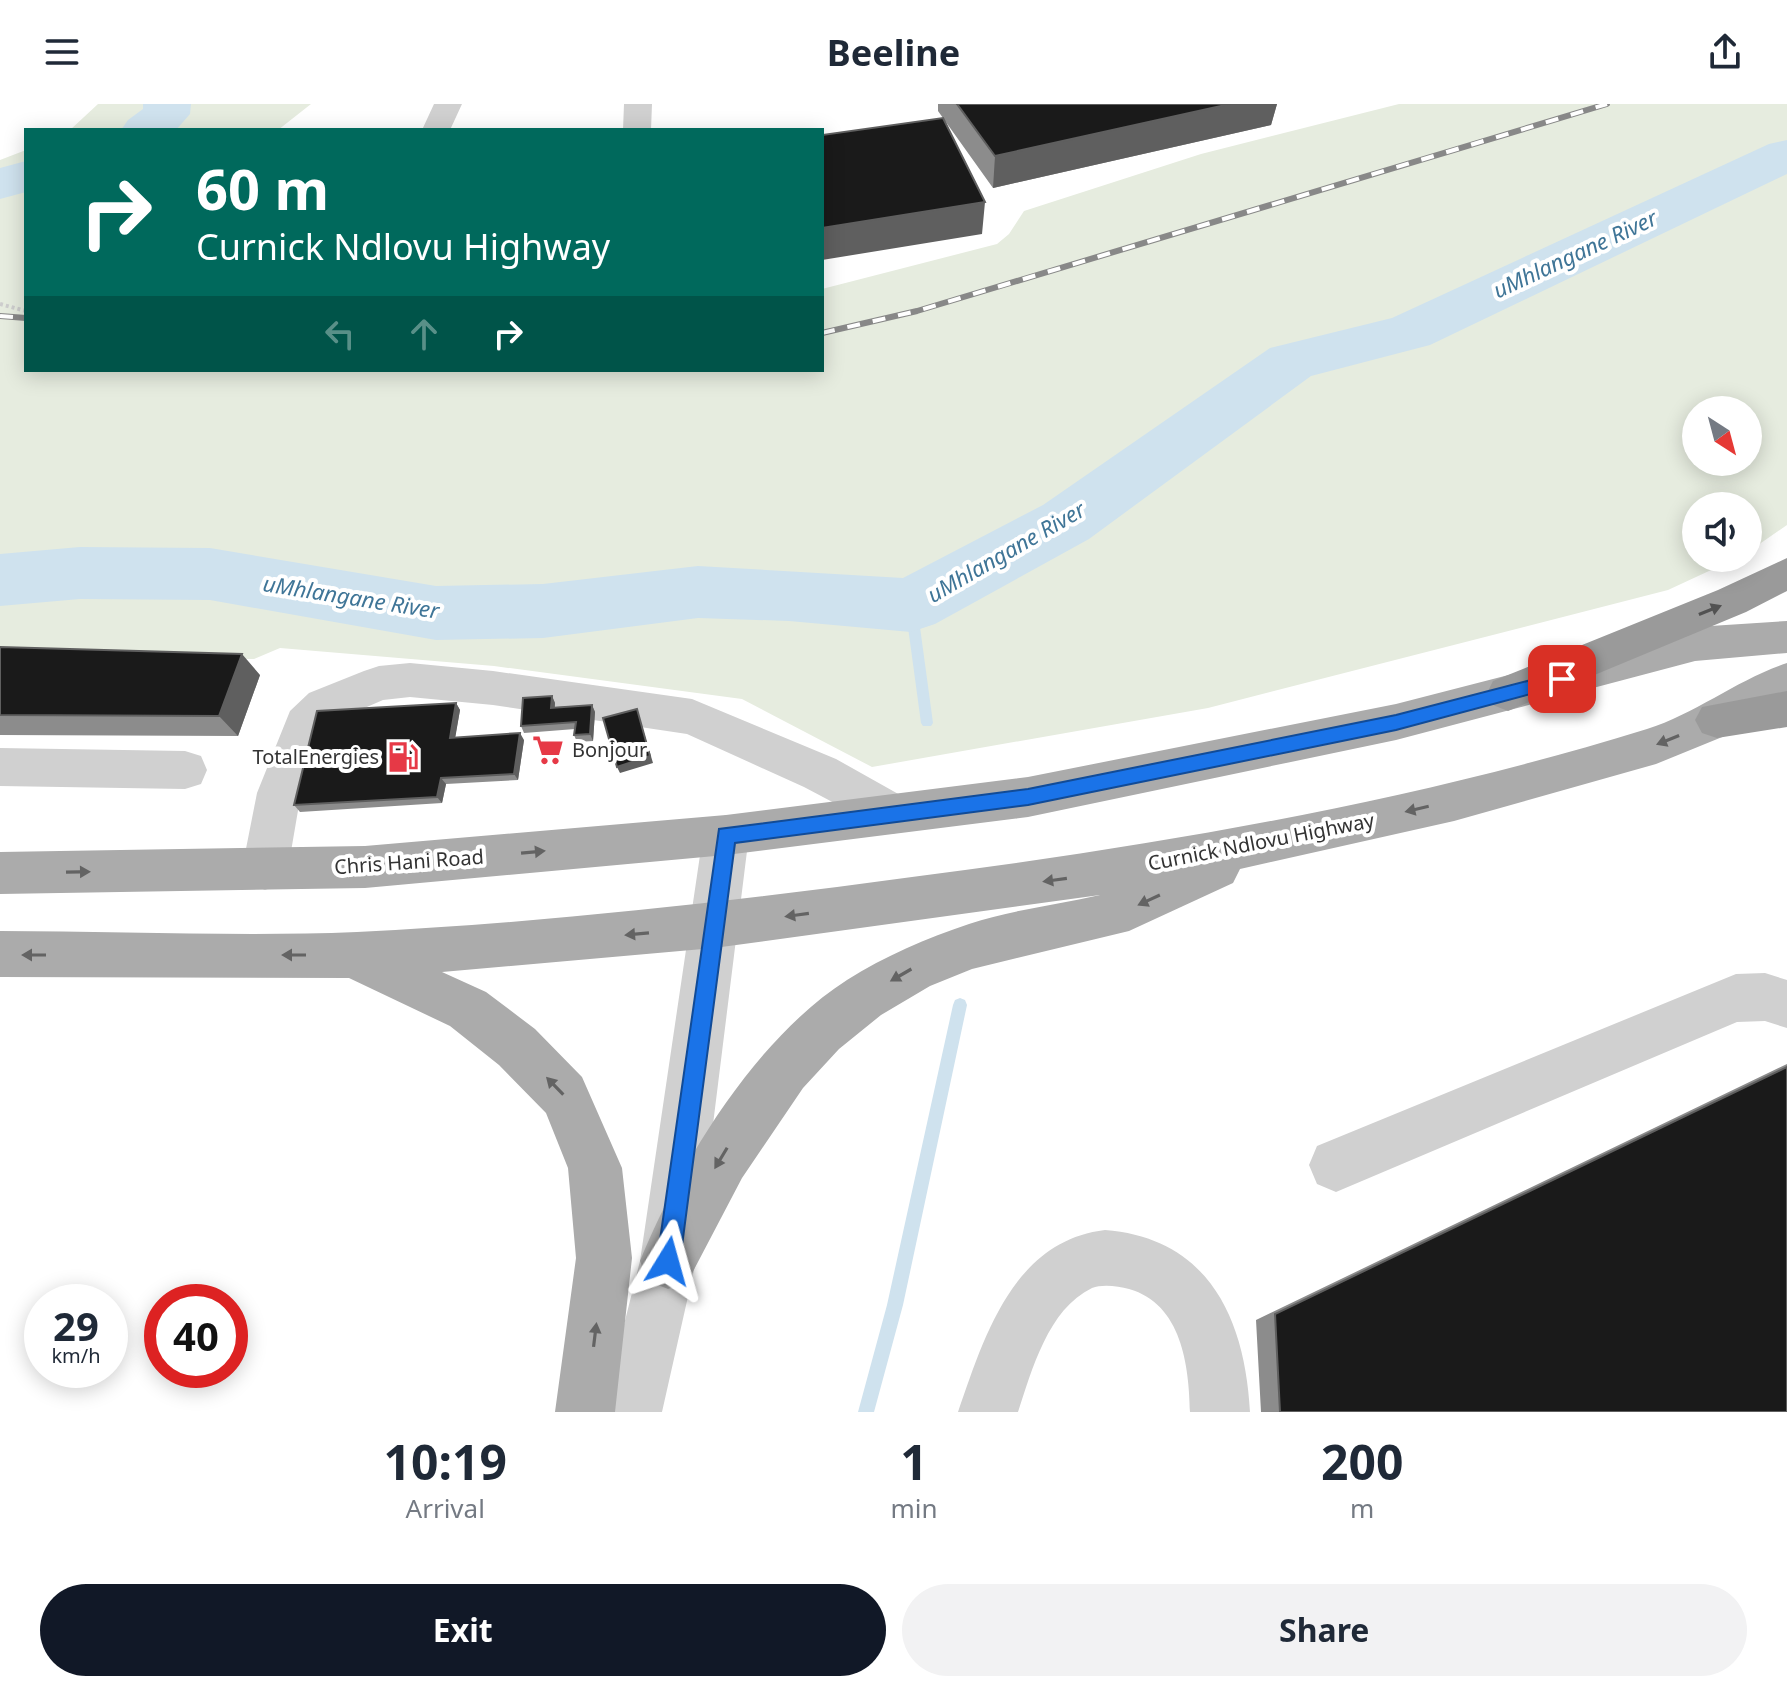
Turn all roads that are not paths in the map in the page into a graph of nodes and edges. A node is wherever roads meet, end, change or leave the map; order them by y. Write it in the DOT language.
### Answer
graph roads {
  1 [pos="448,104"];
  2 [pos="638,104"];
  3 [pos="437,128"];
  4 [pos="637,128"];
  5 [pos="1787,573"];
  6 [pos="1787,637"];
  7 [pos="1787,680"];
  8 [pos="1508,693"];
  9 [pos="1787,709"];
  10 [pos="1717,720"];
  11 [pos="0,767"];
  12 [pos="185,770"];
  13 [pos="893,814"];
  14 [pos="726,835"];
  15 [pos="1270,843"];
  16 [pos="265,869"];
  17 [pos="0,873"];
  18 [pos="714,926"];
  19 [pos="0,954"];
  20 [pos="352,955"];
  21 [pos="1787,1004"];
  22 [pos="1336,1165"];
  23 [pos="668,1261"];
  24 [pos="585,1412"];
  25 [pos="632,1412"];
  26 [pos="988,1412"];
  27 [pos="1220,1412"];
  1 -- 3 [label="street"];
  2 -- 4 [label="street"];
  8 -- 5 [label="highway, one-way"];
  6 -- 8 [label="main road"];
  7 -- 10 [label="main road, Curnick Ndlovu Highway"];
  8 -- 13 [label="main road"];
  9 -- 10 [label="highway"];
  10 -- 15 [label="main road, Curnick Ndlovu Highway, one-way"];
  11 -- 12 [label="street"];
  13 -- 14 [label="main road"];
  13 -- 16 [label="street"];
  16 -- 14 [label="main road, Chris Hani Road, one-way"];
  14 -- 18 [label="street"];
  15 -- 18 [label="main road, Curnick Ndlovu Highway, one-way"];
  15 -- 23 [label="main road, one-way"];
  17 -- 16 [label="main road, Chris Hani Road, one-way"];
  18 -- 20 [label="main road, one-way"];
  18 -- 23 [label="street"];
  20 -- 19 [label="main road, one-way"];
  24 -- 20 [label="main road, one-way"];
  21 -- 22 [label="street"];
  23 -- 25 [label="street"];
  26 -- 27 [label="street"];
}
